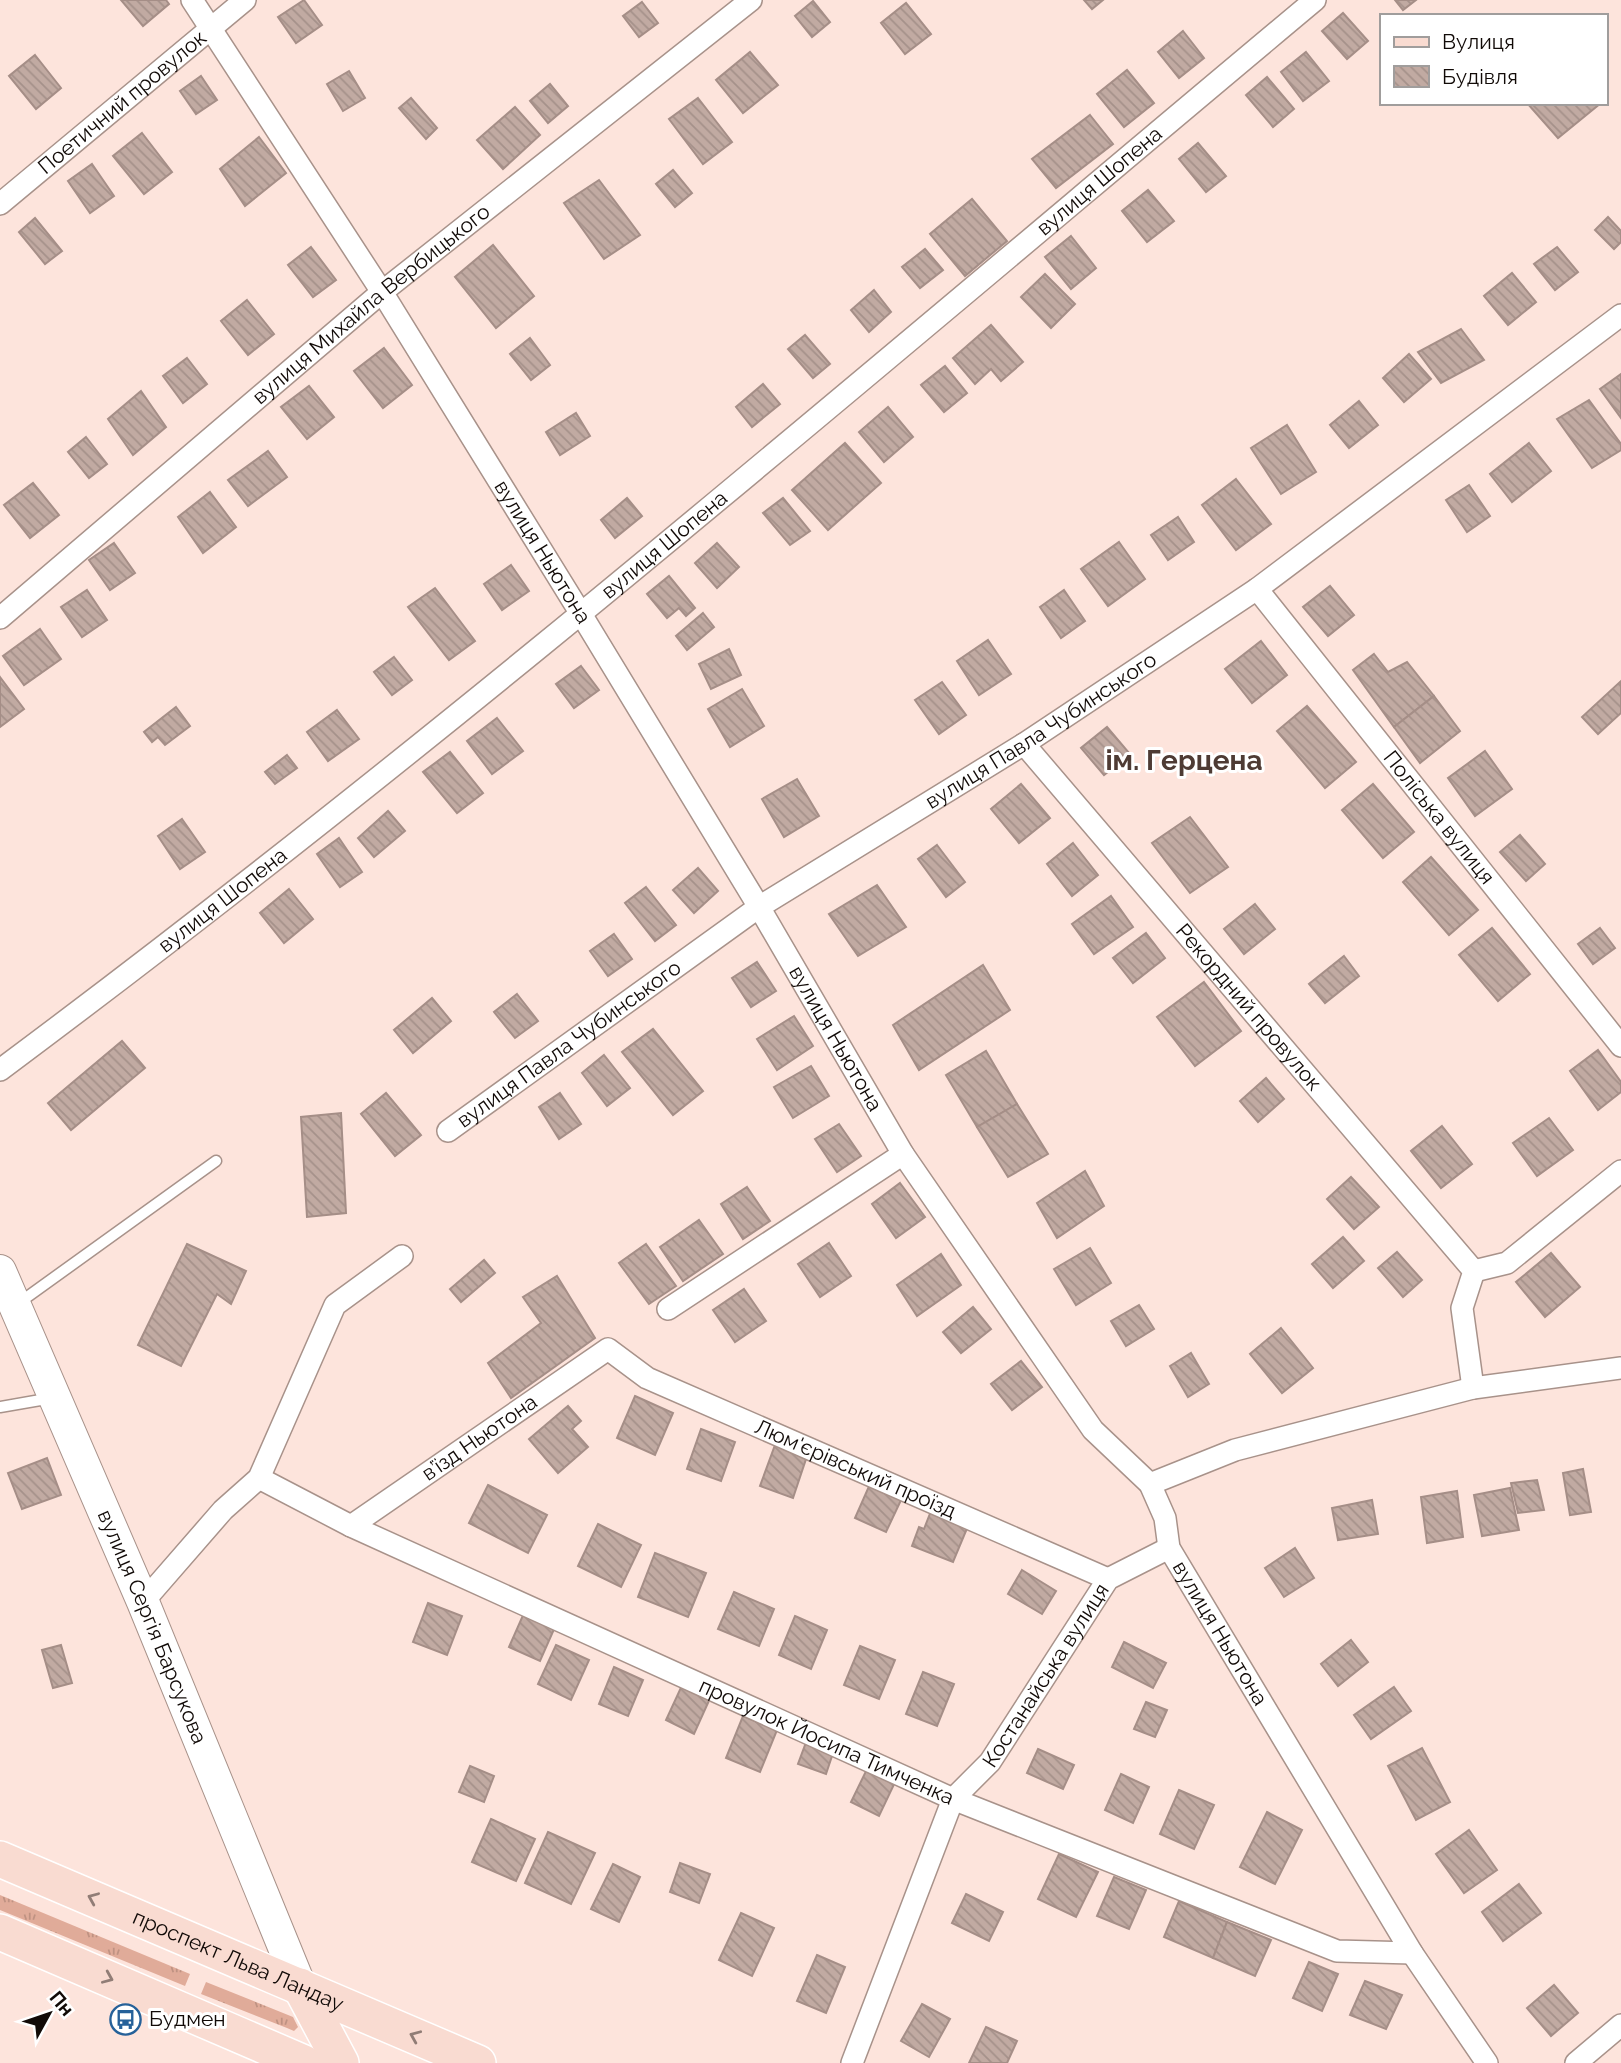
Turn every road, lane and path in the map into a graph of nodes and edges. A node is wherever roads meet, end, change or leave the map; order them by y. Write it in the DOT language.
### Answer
graph roads {
  1 [pos="192,0"];
  2 [pos="246,0"];
  3 [pos="751,0"];
  4 [pos="1315,0"];
  5 [pos="210,29"];
  6 [pos="0,204"];
  7 [pos="382,292"];
  8 [pos="1621,315"];
  9 [pos="1257,589"];
  10 [pos="581,614"];
  11 [pos="0,618"];
  12 [pos="1024,744"];
  13 [pos="759,907"];
  14 [pos="1613,1018"];
  15 [pos="1621,1046"];
  16 [pos="0,1070"];
  17 [pos="448,1131"];
  18 [pos="903,1154"];
  19 [pos="216,1161"];
  20 [pos="1621,1171"];
  21 [pos="402,1256"];
  22 [pos="0,1271"];
  23 [pos="1474,1271"];
  24 [pos="15,1306"];
  25 [pos="668,1308"];
  26 [pos="608,1349"];
  27 [pos="1621,1368"];
  28 [pos="1473,1388"];
  29 [pos="52,1398"];
  30 [pos="0,1407"];
  31 [pos="259,1478"];
  32 [pos="1150,1484"];
  33 [pos="351,1526"];
  34 [pos="1169,1548"];
  35 [pos="1108,1579"];
  36 [pos="142,1602"];
  37 [pos="953,1799"];
  38 [pos="0,1859"];
  39 [pos="0,1932"];
  40 [pos="1412,1953"];
  41 [pos="300,1986"];
  42 [pos="1621,2025"];
  43 [pos="304,2063"];
  44 [pos="341,2063"];
  45 [pos="478,2063"];
  46 [pos="852,2063"];
  47 [pos="1487,2063"];
  48 [pos="1576,2063"];
  1 -- 5 [label="street, вулиця Ньютона"];
  2 -- 5 [label="street, Поетичний провулок"];
  3 -- 7 [label="street, вулиця Михайла Вербицького"];
  4 -- 10 [label="street, вулиця Шопена"];
  5 -- 6 [label="street, Поетичний провулок"];
  5 -- 7 [label="street, вулиця Ньютона"];
  7 -- 10 [label="street, вулиця Ньютона"];
  7 -- 11 [label="street, вулиця Михайла Вербицького"];
  8 -- 9 [label="street, вулиця Павла Чубинського"];
  9 -- 12 [label="street, вулиця Павла Чубинського"];
  9 -- 14 [label="street, Поліська вулиця"];
  10 -- 13 [label="street, вулиця Ньютона"];
  10 -- 16 [label="street, вулиця Шопена"];
  12 -- 13 [label="street, вулиця Павла Чубинського"];
  12 -- 23 [label="street, Рекордний провулок"];
  13 -- 17 [label="street, вулиця Павла Чубинського"];
  13 -- 18 [label="street, вулиця Ньютона"];
  14 -- 15 [label="street, Поліська вулиця"];
  18 -- 25 [label="street"];
  18 -- 32 [label="street, вулиця Ньютона"];
  19 -- 24 [label="lane"];
  20 -- 23 [label="street"];
  21 -- 31 [label="street"];
  22 -- 24 [label="main road, вулиця Сергія Барсукова"];
  23 -- 28 [label="street"];
  24 -- 29 [label="main road, вулиця Сергія Барсукова"];
  26 -- 33 [label="street, в’їзд Ньютона"];
  26 -- 35 [label="street, Люм'єрівський проїзд"];
  27 -- 28 [label="street"];
  28 -- 32 [label="street"];
  29 -- 30 [label="lane"];
  29 -- 36 [label="main road, вулиця Сергія Барсукова"];
  31 -- 33 [label="street, провулок Йосипа Тимченка"];
  31 -- 36 [label="street"];
  32 -- 34 [label="street, вулиця Ньютона"];
  33 -- 37 [label="street, провулок Йосипа Тимченка"];
  34 -- 35 [label="street, Костанайська вулиця"];
  34 -- 40 [label="street, вулиця Ньютона"];
  35 -- 37 [label="street, Костанайська вулиця"];
  36 -- 41 [label="main road, вулиця Сергія Барсукова"];
  37 -- 40 [label="street, провулок Йосипа Тимченка"];
  37 -- 46 [label="street, Костанайська вулиця"];
  41 -- 38 [label="main road, проспект Льва Ландау, one-way"];
  39 -- 43 [label="main road, one-way"];
  40 -- 47 [label="street, вулиця Ньютона"];
  41 -- 44 [label="main road"];
  45 -- 41 [label="main road, проспект Льва Ландау, one-way"];
  42 -- 48 [label="street"];
}
